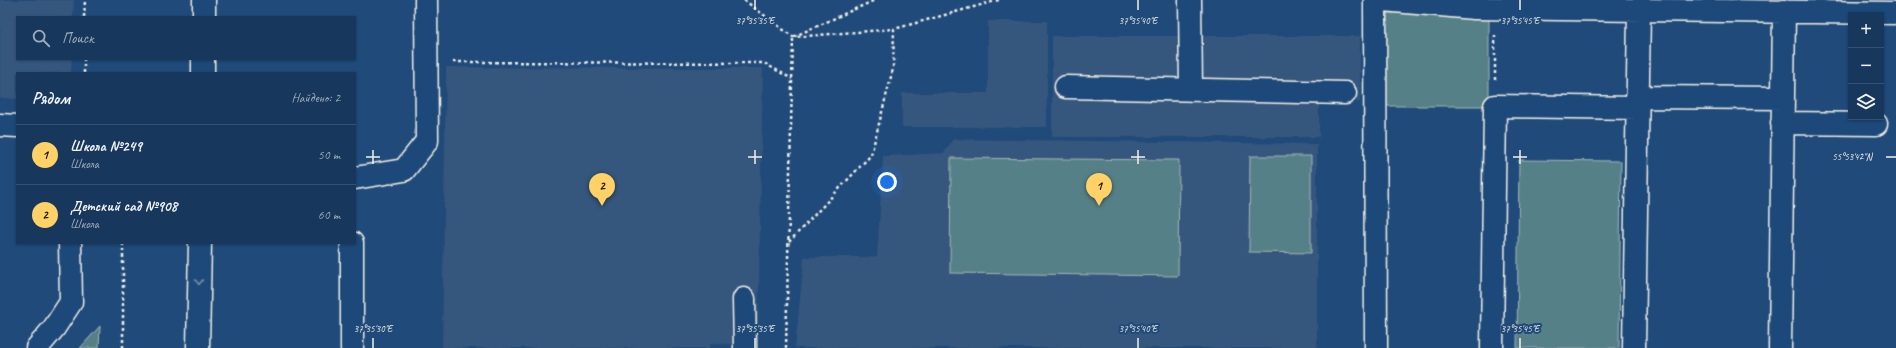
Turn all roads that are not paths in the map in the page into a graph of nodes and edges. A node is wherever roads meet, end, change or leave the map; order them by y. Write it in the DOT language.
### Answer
graph roads {
  1 [pos="204,0"];
  2 [pos="426,0"];
  3 [pos="1190,0"];
  4 [pos="1374,0"];
  5 [pos="1383,0"];
  6 [pos="1638,10"];
  7 [pos="1784,12"];
  8 [pos="1896,13"];
  9 [pos="204,16"];
  10 [pos="203,60"];
  11 [pos="203,72"];
  12 [pos="1066,87"];
  13 [pos="1191,90"];
  14 [pos="1345,93"];
  15 [pos="1783,98"];
  16 [pos="1637,102"];
  17 [pos="1782,123"];
  18 [pos="1876,124"];
  19 [pos="0,125"];
  20 [pos="16,126"];
  21 [pos="356,178"];
  22 [pos="70,244"];
  23 [pos="200,244"];
  24 [pos="352,244"];
  25 [pos="744,299"];
  26 [pos="37,348"];
  27 [pos="198,348"];
  28 [pos="352,348"];
  29 [pos="745,348"];
  30 [pos="1376,348"];
  31 [pos="1492,348"];
  32 [pos="1634,348"];
  33 [pos="1780,348"];
  1 -- 9 [label="street"];
  2 -- 21 [label="street"];
  3 -- 13 [label="street"];
  4 -- 30 [label="street"];
  5 -- 6 [label="street"];
  6 -- 7 [label="street"];
  6 -- 16 [label="street"];
  7 -- 8 [label="street"];
  7 -- 15 [label="street"];
  10 -- 11 [label="street"];
  12 -- 13 [label="street"];
  13 -- 14 [label="street"];
  15 -- 16 [label="street"];
  15 -- 17 [label="street"];
  16 -- 31 [label="street"];
  16 -- 32 [label="street"];
  17 -- 18 [label="street"];
  17 -- 33 [label="street"];
  19 -- 20 [label="street"];
  22 -- 26 [label="street"];
  23 -- 27 [label="street, one-way"];
  24 -- 28 [label="street"];
  25 -- 29 [label="street"];
}
